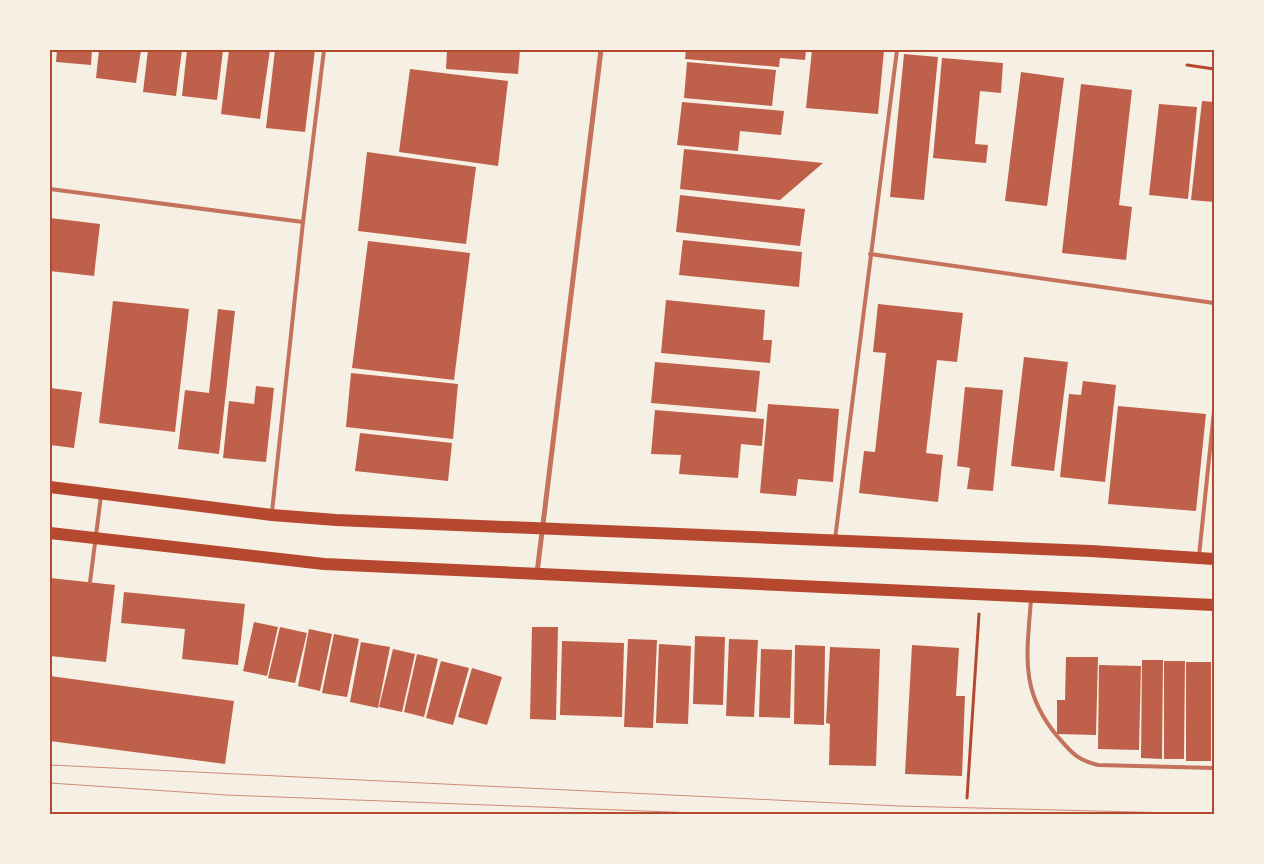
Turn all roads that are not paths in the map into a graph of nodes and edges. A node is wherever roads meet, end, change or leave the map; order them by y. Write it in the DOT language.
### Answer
graph roads {
  1 [pos="324,50"];
  2 [pos="601,50"];
  3 [pos="897,50"];
  4 [pos="50,189"];
  5 [pos="303,222"];
  6 [pos="870,254"];
  7 [pos="1214,303"];
  8 [pos="1214,411"];
  9 [pos="50,487"];
  10 [pos="101,494"];
  11 [pos="272,515"];
  12 [pos="542,527"];
  13 [pos="50,533"];
  14 [pos="96,538"];
  15 [pos="834,541"];
  16 [pos="1198,558"];
  17 [pos="1214,558"];
  18 [pos="537,573"];
  19 [pos="90,582"];
  20 [pos="1032,596"];
  21 [pos="1214,605"];
  22 [pos="1214,768"];
  1 -- 5 [label="lane"];
  2 -- 12 [label="street"];
  3 -- 6 [label="lane"];
  4 -- 5 [label="lane"];
  5 -- 11 [label="lane"];
  6 -- 7 [label="lane"];
  6 -- 15 [label="lane"];
  8 -- 16 [label="lane"];
  9 -- 10 [label="main road"];
  10 -- 11 [label="main road"];
  10 -- 14 [label="lane"];
  11 -- 12 [label="main road"];
  12 -- 15 [label="main road"];
  12 -- 18 [label="street"];
  13 -- 14 [label="main road"];
  14 -- 18 [label="main road"];
  14 -- 19 [label="lane"];
  15 -- 16 [label="main road"];
  16 -- 17 [label="main road"];
  18 -- 20 [label="main road"];
  20 -- 21 [label="main road"];
  20 -- 22 [label="lane"];
}
